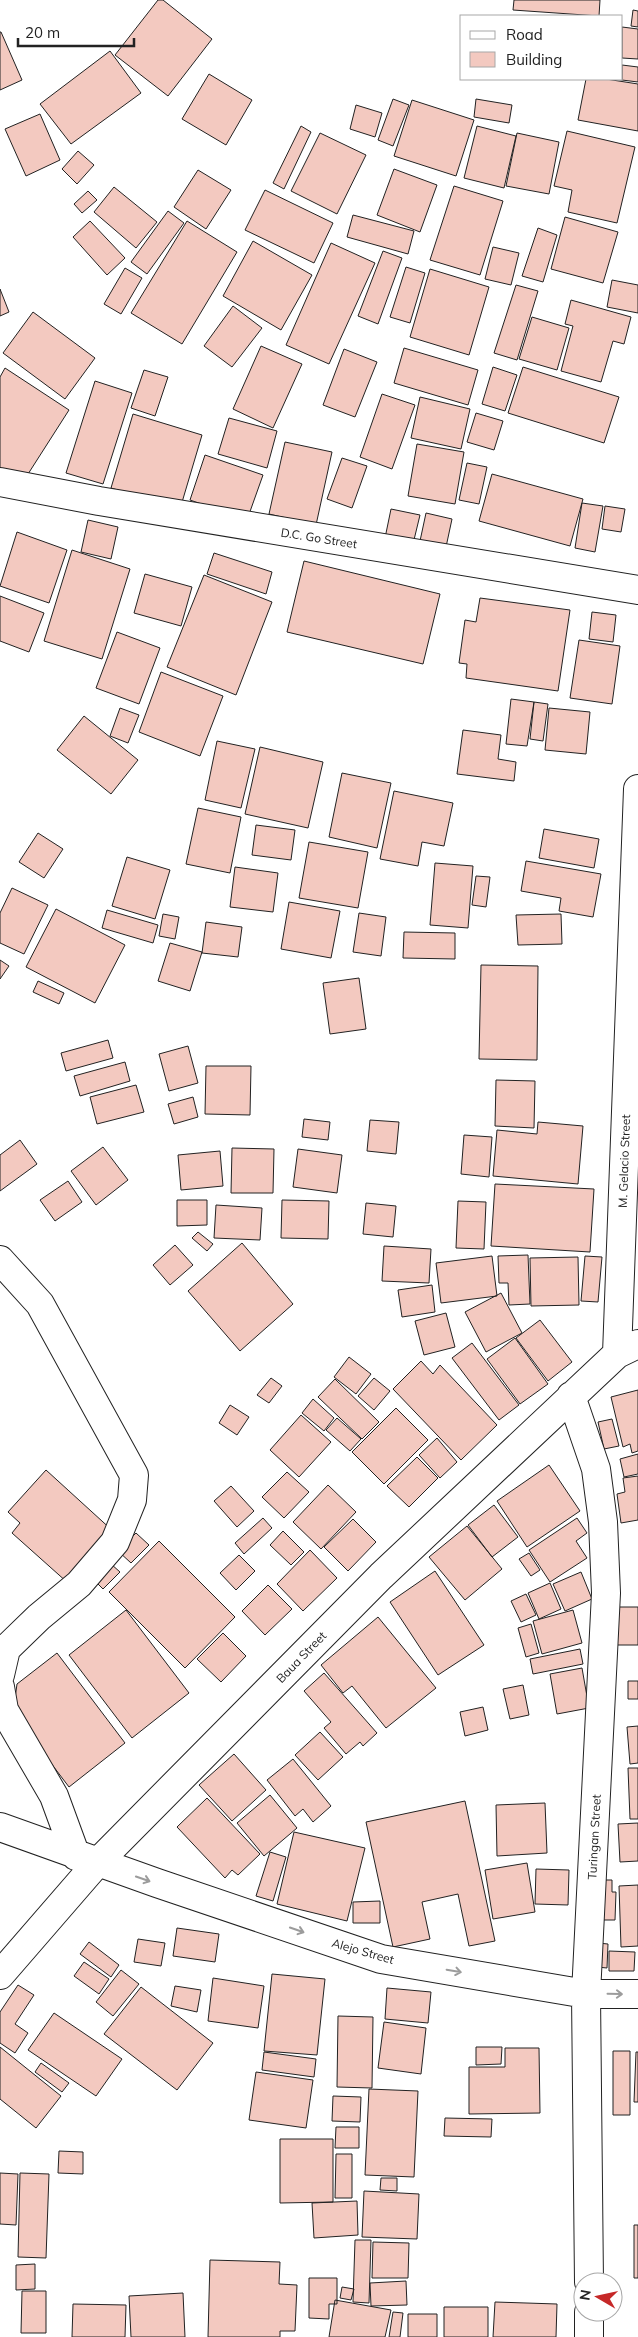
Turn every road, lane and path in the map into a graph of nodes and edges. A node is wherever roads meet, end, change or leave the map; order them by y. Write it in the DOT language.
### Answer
graph roads {
  1 [pos="0,482"];
  2 [pos="638,590"];
  3 [pos="638,789"];
  4 [pos="0,1260"];
  5 [pos="628,1349"];
  6 [pos="571,1396"];
  7 [pos="0,1675"];
  8 [pos="0,1687"];
  9 [pos="0,1827"];
  10 [pos="87,1859"];
  11 [pos="0,1975"];
  12 [pos="586,1994"];
  13 [pos="638,1994"];
  14 [pos="589,2272"];
  15 [pos="589,2322"];
  16 [pos="589,2337"];
  1 -- 2 [label="street, D.C. Go Street"];
  3 -- 5 [label="street, M. Gelacio Street"];
  4 -- 7 [label="street"];
  5 -- 6 [label="street, Baua Street"];
  6 -- 10 [label="street, Baua Street"];
  6 -- 12 [label="street, Turingan Street"];
  8 -- 10 [label="street"];
  9 -- 10 [label="street, Alejo Street"];
  10 -- 11 [label="street, Baua Street"];
  10 -- 12 [label="street, Alejo Street, one-way"];
  12 -- 13 [label="street, Alejo Street, one-way"];
  12 -- 14 [label="street, Turingan Street"];
  15 -- 16 [label="street"];
}
